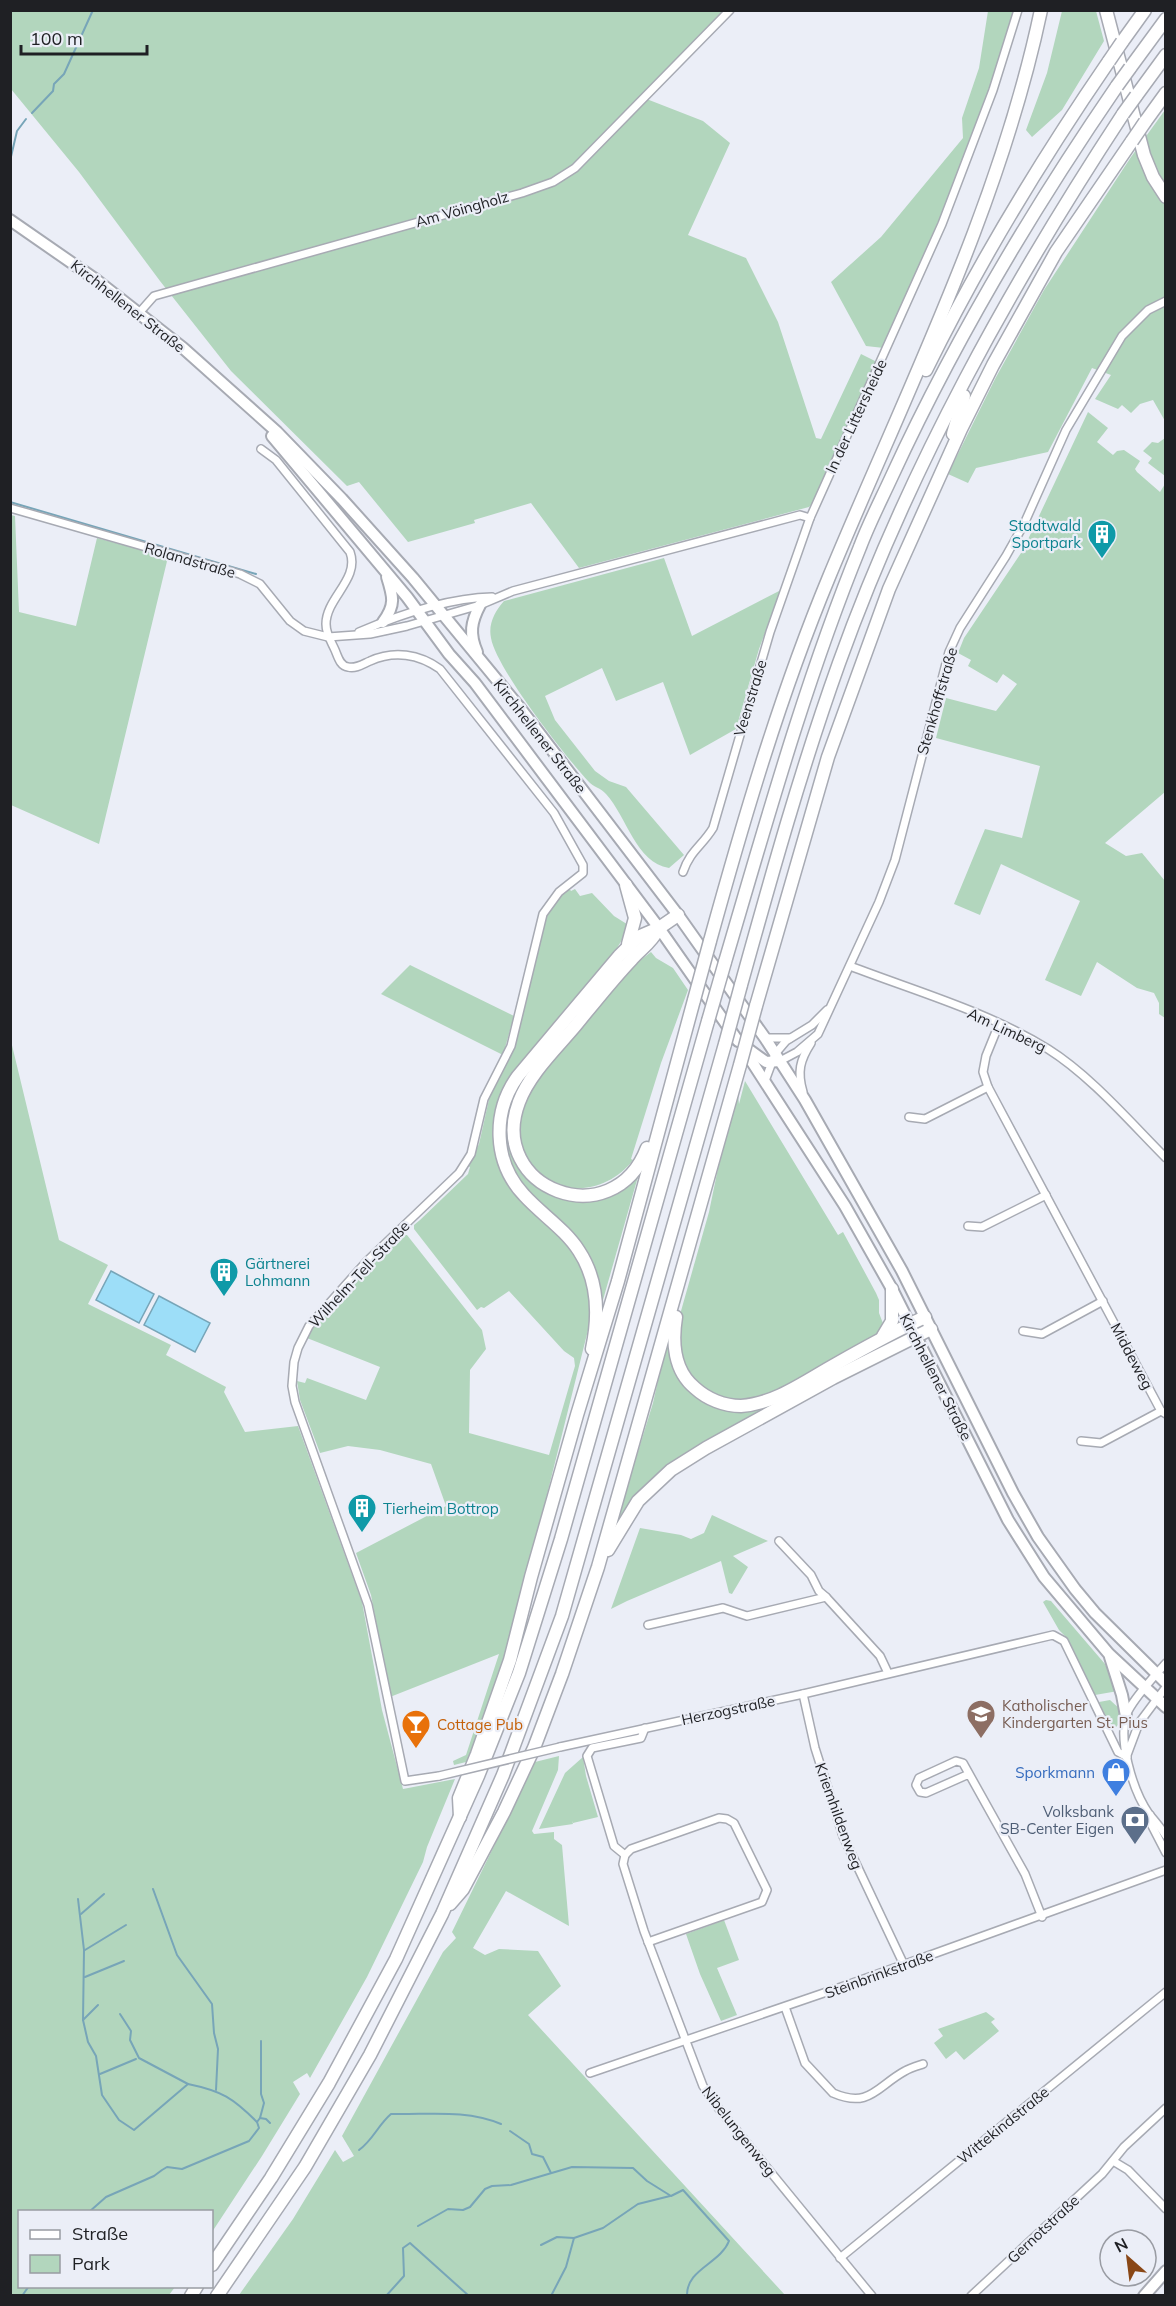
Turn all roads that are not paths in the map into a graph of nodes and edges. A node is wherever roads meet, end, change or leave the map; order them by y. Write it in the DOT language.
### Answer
graph roads {
  1 [pos="730,10"];
  2 [pos="1018,10"];
  3 [pos="1041,10"];
  4 [pos="1106,10"];
  5 [pos="1145,10"];
  6 [pos="1166,19"];
  7 [pos="1166,55"];
  8 [pos="1166,93"];
  9 [pos="1166,197"];
  10 [pos="10,220"];
  11 [pos="1166,301"];
  12 [pos="139,313"];
  13 [pos="972,366"];
  14 [pos="240,400"];
  15 [pos="261,449"];
  16 [pos="941,473"];
  17 [pos="10,508"];
  18 [pos="854,516"];
  19 [pos="810,518"];
  20 [pos="385,571"];
  21 [pos="495,597"];
  22 [pos="480,605"];
  23 [pos="418,611"];
  24 [pos="439,611"];
  25 [pos="426,621"];
  26 [pos="383,622"];
  27 [pos="351,635"];
  28 [pos="328,637"];
  29 [pos="479,658"];
  30 [pos="683,872"];
  31 [pos="626,885"];
  32 [pos="678,915"];
  33 [pos="659,928"];
  34 [pos="627,948"];
  35 [pos="850,966"];
  36 [pos="831,1006"];
  37 [pos="999,1024"];
  38 [pos="818,1034"];
  39 [pos="765,1038"];
  40 [pos="790,1038"];
  41 [pos="738,1041"];
  42 [pos="775,1059"];
  43 [pos="765,1081"];
  44 [pos="671,1085"];
  45 [pos="988,1087"];
  46 [pos="805,1100"];
  47 [pos="909,1116"];
  48 [pos="1166,1158"];
  49 [pos="1046,1195"];
  50 [pos="968,1226"];
  51 [pos="685,1260"];
  52 [pos="892,1289"];
  53 [pos="1103,1301"];
  54 [pos="925,1317"];
  55 [pos="910,1324"];
  56 [pos="931,1329"];
  57 [pos="1023,1331"];
  58 [pos="916,1336"];
  59 [pos="878,1341"];
  60 [pos="1163,1412"];
  61 [pos="577,1415"];
  62 [pos="1082,1441"];
  63 [pos="779,1541"];
  64 [pos="598,1567"];
  65 [pos="826,1597"];
  66 [pos="648,1625"];
  67 [pos="1109,1654"];
  68 [pos="1166,1663"];
  69 [pos="888,1673"];
  70 [pos="1156,1675"];
  71 [pos="1166,1685"];
  72 [pos="1145,1689"];
  73 [pos="803,1694"];
  74 [pos="1156,1700"];
  75 [pos="1166,1707"];
  76 [pos="1126,1716"];
  77 [pos="645,1728"];
  78 [pos="1126,1757"];
  79 [pos="969,1774"];
  80 [pos="405,1781"];
  81 [pos="1150,1815"];
  82 [pos="460,1821"];
  83 [pos="1166,1836"];
  84 [pos="1166,1853"];
  85 [pos="625,1855"];
  86 [pos="1166,1870"];
  87 [pos="442,1914"];
  88 [pos="1042,1917"];
  89 [pos="648,1942"];
  90 [pos="904,1965"];
  91 [pos="1166,1992"];
  92 [pos="784,2007"];
  93 [pos="687,2040"];
  94 [pos="923,2064"];
  95 [pos="590,2073"];
  96 [pos="1166,2108"];
  97 [pos="1113,2161"];
  98 [pos="1166,2209"];
  99 [pos="840,2258"];
  100 [pos="213,2264"];
  101 [pos="1166,2271"];
  102 [pos="217,2295"];
  103 [pos="872,2295"];
  104 [pos="971,2295"];
  105 [pos="1144,2295"];
  1 -- 12 [label="street, Am Vöingholz"];
  2 -- 19 [label="street, In der Littersheide"];
  3 -- 18 [label="highway"];
  4 -- 9 [label="highway"];
  5 -- 18 [label="highway, bridge"];
  6 -- 82 [label="highway, bridge"];
  7 -- 13 [label="highway, bridge"];
  8 -- 16 [label="highway, bridge"];
  10 -- 12 [label="main road, Kirchhellener Straße"];
  11 -- 35 [label="street, Stenkhoffstraße"];
  12 -- 14 [label="main road, Kirchhellener Straße"];
  13 -- 16 [label="highway"];
  13 -- 87 [label="highway, bridge"];
  14 -- 20 [label="main road, Kirchhellener Straße"];
  14 -- 24 [label="main road, Kirchhellener Straße"];
  15 -- 28 [label="street"];
  16 -- 51 [label="highway, bridge"];
  17 -- 28 [label="street, Rolandstraße"];
  18 -- 44 [label="highway, bridge"];
  19 -- 21 [label="street"];
  19 -- 30 [label="street, Veenstraße"];
  20 -- 23 [label="main road, Kirchhellener Straße"];
  20 -- 26 [label="main road"];
  21 -- 22 [label="street"];
  21 -- 24 [label="street"];
  22 -- 24 [label="street"];
  22 -- 29 [label="main road"];
  23 -- 24 [label="street"];
  23 -- 25 [label="main road, Kirchhellener Straße"];
  23 -- 26 [label="street, Rolandstraße"];
  24 -- 25 [label="street"];
  24 -- 29 [label="main road, Kirchhellener Straße"];
  25 -- 27 [label="street, Rolandstraße"];
  25 -- 31 [label="main road, Kirchhellener Straße"];
  26 -- 27 [label="street, Rolandstraße"];
  27 -- 28 [label="street, Rolandstraße"];
  28 -- 80 [label="street, Wilhelm-Tell-Straße"];
  29 -- 32 [label="main road, Kirchhellener Straße"];
  31 -- 33 [label="main road, Kirchhellener Straße"];
  31 -- 34 [label="highway"];
  32 -- 33 [label="highway"];
  32 -- 39 [label="main road, Kirchhellener Straße"];
  33 -- 34 [label="highway"];
  33 -- 41 [label="main road, Kirchhellener Straße"];
  33 -- 44 [label="highway"];
  34 -- 61 [label="highway"];
  35 -- 36 [label="street, Stenkhoffstraße"];
  35 -- 37 [label="street, Am Limberg"];
  36 -- 38 [label="street, Stenkhoffstraße"];
  36 -- 40 [label="street, Stenkhoffstraße"];
  37 -- 45 [label="street, Middeweg"];
  37 -- 48 [label="street, Am Limberg"];
  38 -- 42 [label="street, Stenkhoffstraße"];
  38 -- 46 [label="street, Kirchhellener Straße"];
  39 -- 40 [label="street"];
  39 -- 42 [label="main road, Kirchhellener Straße"];
  40 -- 42 [label="street, Stenkhoffstraße"];
  42 -- 43 [label="street, Stenkhoffstraße"];
  42 -- 43 [label="main road, Kirchhellener Straße"];
  42 -- 46 [label="main road, Kirchhellener Straße"];
  43 -- 52 [label="main road, Kirchhellener Straße"];
  44 -- 61 [label="highway"];
  45 -- 47 [label="street"];
  45 -- 49 [label="street, Middeweg"];
  46 -- 54 [label="main road, Kirchhellener Straße"];
  49 -- 50 [label="street"];
  49 -- 53 [label="street, Middeweg"];
  51 -- 59 [label="highway"];
  51 -- 64 [label="highway"];
  52 -- 55 [label="main road, Kirchhellener Straße"];
  52 -- 59 [label="highway"];
  53 -- 57 [label="street"];
  53 -- 60 [label="street, Middeweg"];
  54 -- 55 [label="highway"];
  54 -- 56 [label="main road, Kirchhellener Straße"];
  55 -- 58 [label="main road, Kirchhellener Straße"];
  55 -- 59 [label="highway"];
  56 -- 58 [label="highway"];
  56 -- 70 [label="main road, Kirchhellener Straße"];
  58 -- 64 [label="highway"];
  58 -- 67 [label="main road, Kirchhellener Straße"];
  60 -- 62 [label="street, Middeweg"];
  61 -- 82 [label="highway"];
  63 -- 65 [label="street"];
  64 -- 87 [label="highway"];
  65 -- 66 [label="street"];
  65 -- 69 [label="street"];
  67 -- 72 [label="main road, Kirchhellener Straße"];
  67 -- 76 [label="main road"];
  68 -- 70 [label="street"];
  69 -- 73 [label="street, Herzogstraße"];
  69 -- 78 [label="street, Herzogstraße"];
  70 -- 71 [label="main road, Kirchhellener Straße"];
  70 -- 72 [label="street"];
  71 -- 74 [label="street, Kirchhellener Straße"];
  72 -- 74 [label="main road, Kirchhellener Straße"];
  72 -- 76 [label="street"];
  73 -- 77 [label="street, Herzogstraße"];
  73 -- 90 [label="street, Kriemhildenweg"];
  74 -- 75 [label="main road, Kirchhellener Straße"];
  74 -- 78 [label="street, Kirchhellener Straße"];
  76 -- 78 [label="street"];
  77 -- 80 [label="street, Herzogstraße, bridge"];
  77 -- 85 [label="street, Nibelungenweg"];
  78 -- 81 [label="street"];
  79 -- 79 [label="street"];
  79 -- 88 [label="street"];
  81 -- 83 [label="street"];
  81 -- 84 [label="street"];
  82 -- 100 [label="highway"];
  85 -- 89 [label="street, Nibelungenweg"];
  85 -- 89 [label="street"];
  86 -- 88 [label="street, Steinbrinkstraße"];
  87 -- 102 [label="highway"];
  88 -- 90 [label="street, Steinbrinkstraße"];
  89 -- 93 [label="street, Nibelungenweg"];
  90 -- 92 [label="street, Steinbrinkstraße"];
  91 -- 99 [label="street, Wittekindstraße"];
  92 -- 93 [label="street, Steinbrinkstraße"];
  92 -- 94 [label="street"];
  93 -- 95 [label="street, Steinbrinkstraße"];
  93 -- 99 [label="street, Nibelungenweg"];
  96 -- 97 [label="street, Gernotstraße"];
  97 -- 98 [label="street"];
  97 -- 104 [label="street, Gernotstraße"];
  99 -- 103 [label="street, Nibelungenweg"];
  101 -- 105 [label="main road"];
}
